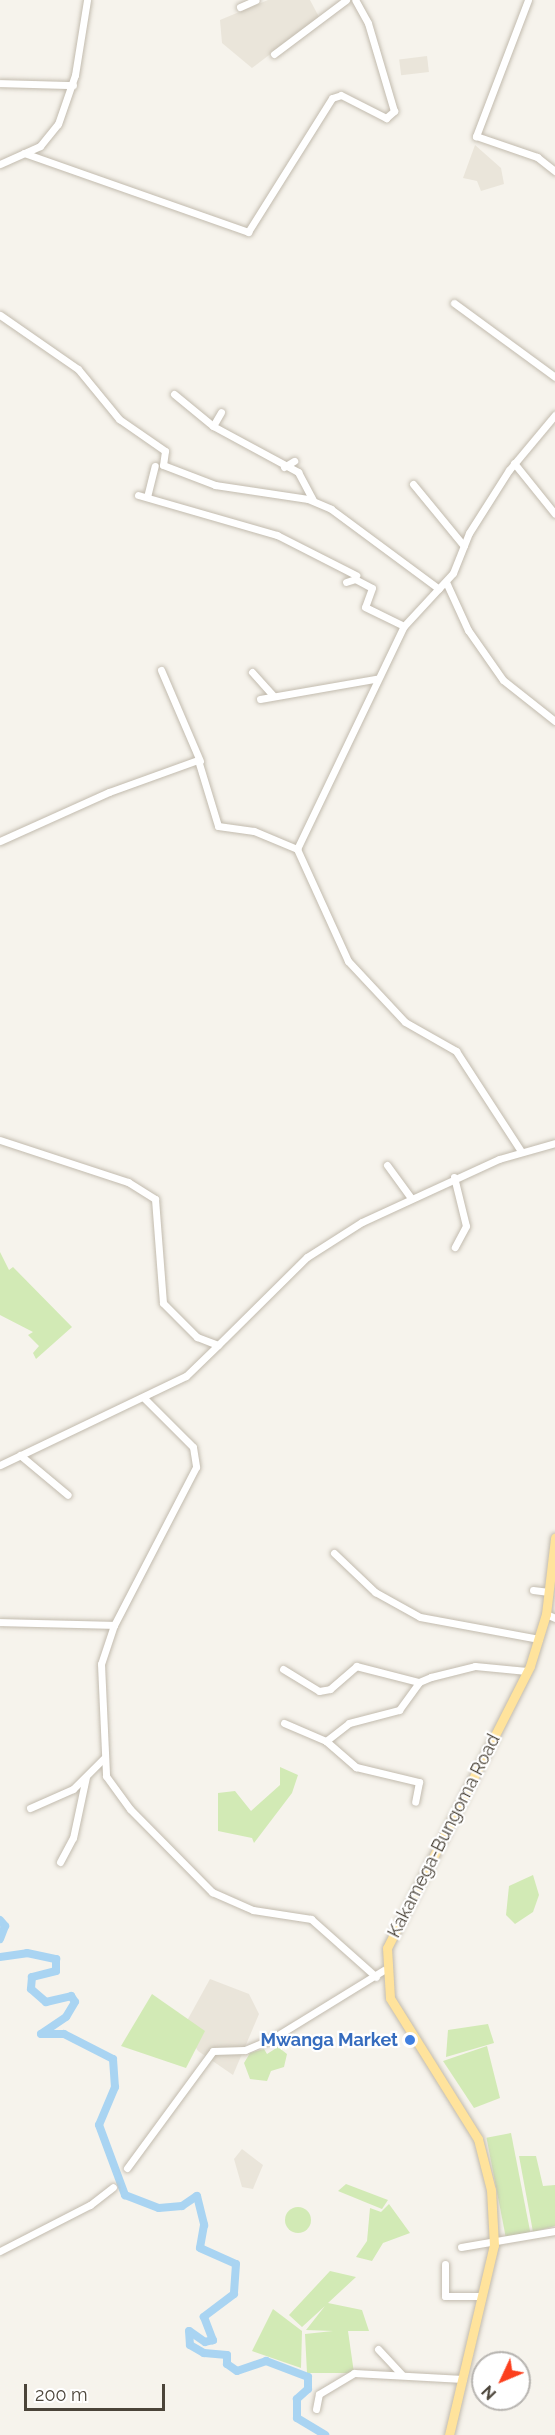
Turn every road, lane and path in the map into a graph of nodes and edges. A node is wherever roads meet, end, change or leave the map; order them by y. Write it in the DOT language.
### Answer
graph roads {
  1 [pos="87,0"];
  2 [pos="256,0"];
  3 [pos="345,0"];
  4 [pos="355,0"];
  5 [pos="528,0"];
  6 [pos="240,7"];
  7 [pos="274,54"];
  8 [pos="0,83"];
  9 [pos="73,85"];
  10 [pos="24,153"];
  11 [pos="0,164"];
  12 [pos="555,171"];
  13 [pos="454,303"];
  14 [pos="0,315"];
  15 [pos="555,377"];
  16 [pos="174,394"];
  17 [pos="220,412"];
  18 [pos="555,414"];
  19 [pos="213,426"];
  20 [pos="294,461"];
  21 [pos="514,463"];
  22 [pos="155,466"];
  23 [pos="284,467"];
  24 [pos="413,484"];
  25 [pos="138,495"];
  26 [pos="147,497"];
  27 [pos="314,502"];
  28 [pos="555,514"];
  29 [pos="464,546"];
  30 [pos="356,577"];
  31 [pos="346,582"];
  32 [pos="446,582"];
  33 [pos="439,589"];
  34 [pos="404,626"];
  35 [pos="161,670"];
  36 [pos="252,672"];
  37 [pos="375,679"];
  38 [pos="262,682"];
  39 [pos="273,695"];
  40 [pos="555,721"];
  41 [pos="200,761"];
  42 [pos="0,841"];
  43 [pos="297,849"];
  44 [pos="0,1140"];
  45 [pos="555,1143"];
  46 [pos="521,1151"];
  47 [pos="387,1165"];
  48 [pos="454,1177"];
  49 [pos="411,1198"];
  50 [pos="455,1247"];
  51 [pos="218,1345"];
  52 [pos="144,1398"];
  53 [pos="20,1455"];
  54 [pos="0,1465"];
  55 [pos="68,1495"];
  56 [pos="555,1538"];
  57 [pos="334,1553"];
  58 [pos="533,1590"];
  59 [pos="549,1592"];
  60 [pos="551,1616"];
  61 [pos="0,1622"];
  62 [pos="114,1625"];
  63 [pos="539,1639"];
  64 [pos="283,1669"];
  65 [pos="527,1671"];
  66 [pos="419,1682"];
  67 [pos="284,1723"];
  68 [pos="326,1741"];
  69 [pos="104,1758"];
  70 [pos="86,1777"];
  71 [pos="415,1802"];
  72 [pos="30,1808"];
  73 [pos="60,1862"];
  74 [pos="384,1970"];
  75 [pos="376,1977"];
  76 [pos="127,2168"];
  77 [pos="113,2187"];
  78 [pos="555,2231"];
  79 [pos="494,2245"];
  80 [pos="461,2247"];
  81 [pos="0,2251"];
  82 [pos="445,2264"];
  83 [pos="482,2296"];
  84 [pos="378,2349"];
  85 [pos="402,2375"];
  86 [pos="463,2379"];
  87 [pos="316,2409"];
  88 [pos="449,2435"];
  1 -- 9 [label="street"];
  2 -- 6 [label="street"];
  3 -- 7 [label="street"];
  4 -- 10 [label="street"];
  5 -- 12 [label="street"];
  8 -- 9 [label="street"];
  9 -- 10 [label="street"];
  10 -- 11 [label="street"];
  13 -- 15 [label="street"];
  14 -- 27 [label="street"];
  16 -- 19 [label="street"];
  17 -- 19 [label="street"];
  18 -- 21 [label="street"];
  19 -- 23 [label="street"];
  20 -- 23 [label="street"];
  21 -- 28 [label="street"];
  21 -- 29 [label="street"];
  22 -- 26 [label="street"];
  23 -- 27 [label="street"];
  24 -- 29 [label="street"];
  25 -- 26 [label="street"];
  26 -- 30 [label="street"];
  27 -- 33 [label="street"];
  29 -- 32 [label="street"];
  30 -- 31 [label="street"];
  30 -- 34 [label="street"];
  32 -- 33 [label="street"];
  32 -- 40 [label="street"];
  33 -- 34 [label="street"];
  34 -- 37 [label="street"];
  35 -- 41 [label="street"];
  36 -- 38 [label="street"];
  37 -- 39 [label="street"];
  37 -- 43 [label="street"];
  38 -- 39 [label="street"];
  38 -- 39 [label="street"];
  41 -- 42 [label="street"];
  41 -- 43 [label="street"];
  43 -- 46 [label="street"];
  44 -- 51 [label="street"];
  45 -- 46 [label="street"];
  46 -- 48 [label="street"];
  47 -- 49 [label="street"];
  48 -- 49 [label="street"];
  48 -- 50 [label="street"];
  49 -- 51 [label="street"];
  51 -- 52 [label="street"];
  52 -- 53 [label="street"];
  52 -- 62 [label="street"];
  53 -- 54 [label="street"];
  53 -- 55 [label="street"];
  56 -- 59 [label="main road, Kakamega-Bungoma Road"];
  57 -- 63 [label="street"];
  58 -- 59 [label="street"];
  59 -- 60 [label="main road, Kakamega-Bungoma Road"];
  60 -- 63 [label="main road, Kakamega-Bungoma Road"];
  61 -- 62 [label="street"];
  62 -- 69 [label="street"];
  63 -- 65 [label="main road, Kakamega-Bungoma Road"];
  64 -- 66 [label="street"];
  65 -- 66 [label="street"];
  65 -- 74 [label="main road, Kakamega-Bungoma Road"];
  66 -- 68 [label="street"];
  67 -- 68 [label="street"];
  68 -- 71 [label="street"];
  69 -- 70 [label="street"];
  69 -- 75 [label="street"];
  70 -- 72 [label="street"];
  70 -- 73 [label="street"];
  74 -- 75 [label="street"];
  74 -- 79 [label="main road"];
  75 -- 76 [label="street"];
  77 -- 81 [label="street"];
  78 -- 79 [label="street"];
  79 -- 80 [label="street"];
  79 -- 83 [label="main road"];
  82 -- 83 [label="street"];
  83 -- 86 [label="main road"];
  84 -- 85 [label="street"];
  85 -- 86 [label="street"];
  85 -- 87 [label="street"];
  86 -- 88 [label="main road"];
}
